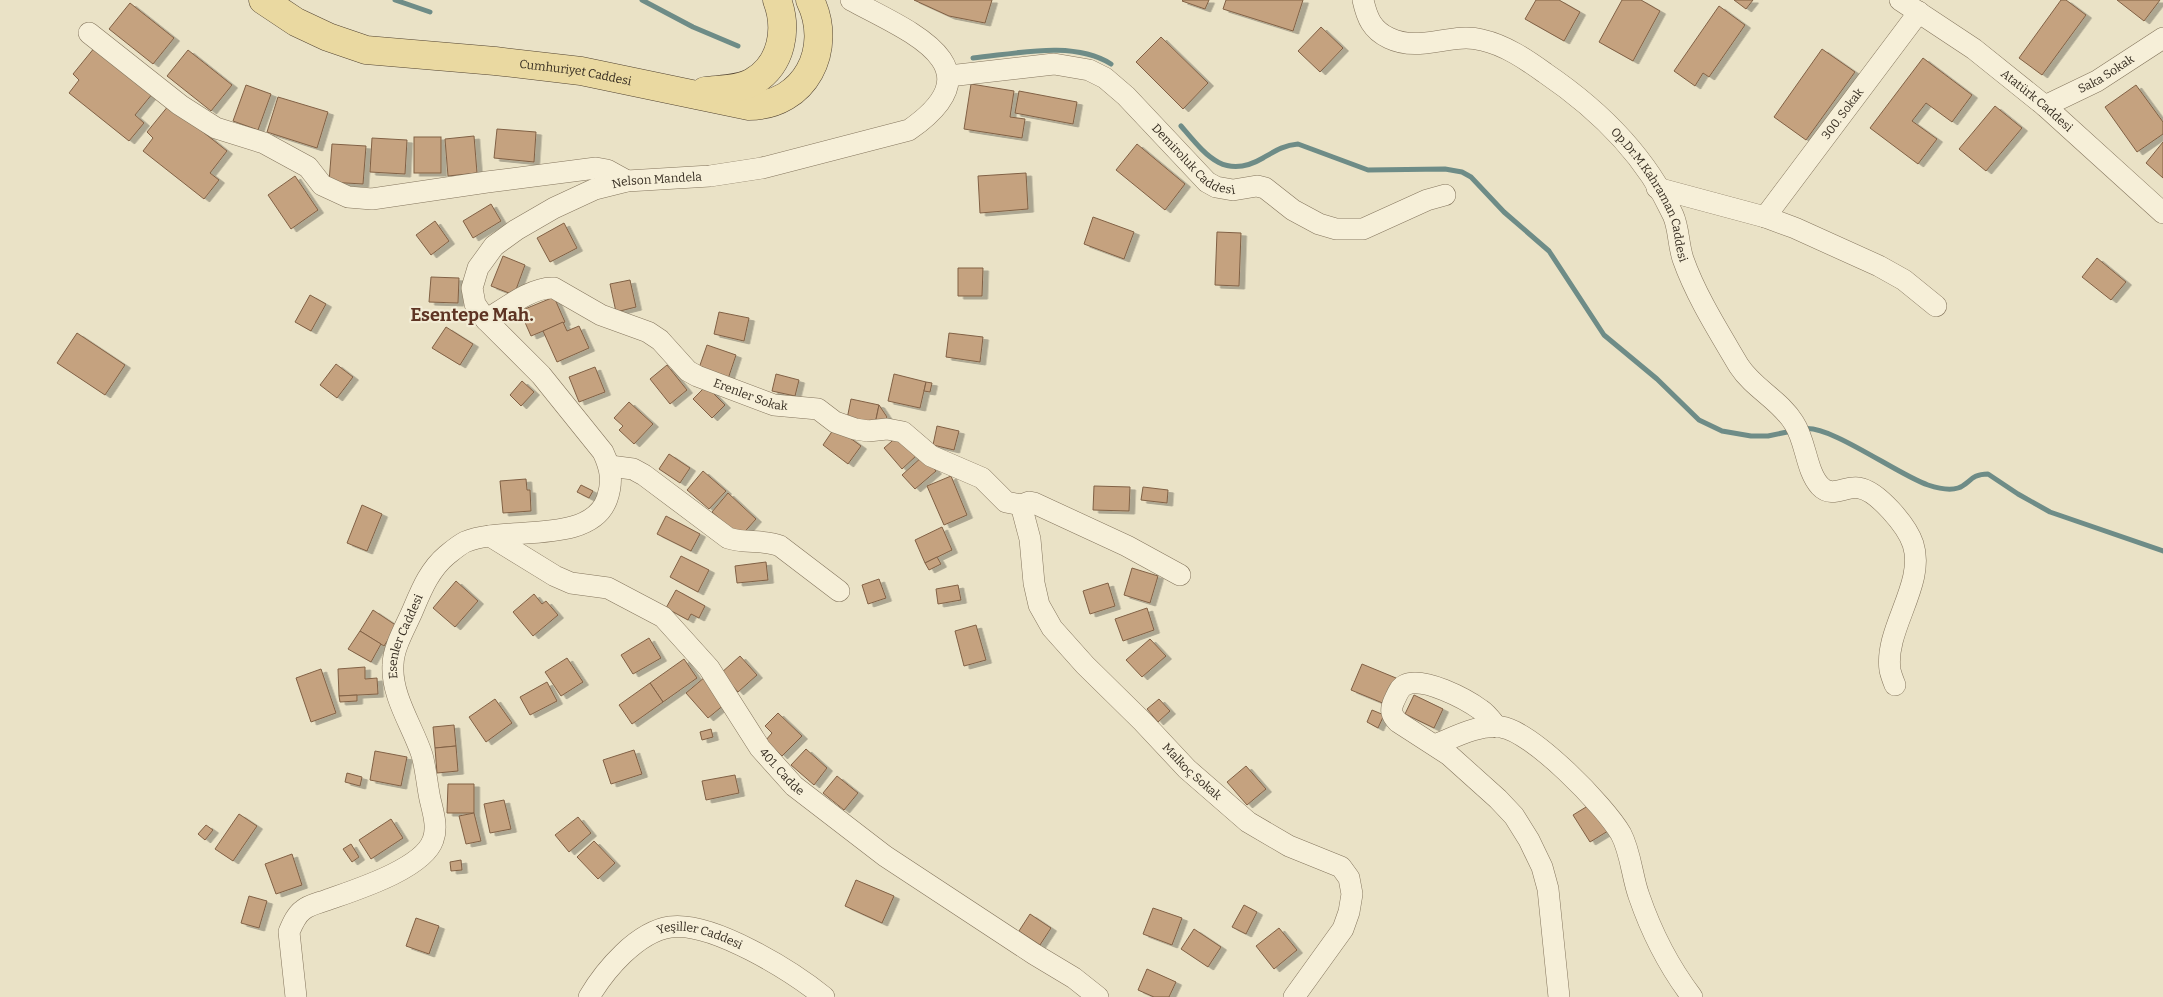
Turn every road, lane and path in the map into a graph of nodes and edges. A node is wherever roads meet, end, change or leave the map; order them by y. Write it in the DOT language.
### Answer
graph roads {
  1 [pos="263,0"];
  2 [pos="777,0"];
  3 [pos="810,0"];
  4 [pos="851,0"];
  5 [pos="1363,0"];
  6 [pos="1900,0"];
  7 [pos="1919,12"];
  8 [pos="89,33"];
  9 [pos="2163,38"];
  10 [pos="949,76"];
  11 [pos="691,93"];
  12 [pos="2045,106"];
  13 [pos="627,181"];
  14 [pos="1657,188"];
  15 [pos="1445,195"];
  16 [pos="2163,213"];
  17 [pos="1765,217"];
  18 [pos="1936,306"];
  19 [pos="486,320"];
  20 [pos="610,466"];
  21 [pos="1021,505"];
  22 [pos="490,536"];
  23 [pos="1180,575"];
  24 [pos="839,591"];
  25 [pos="1895,685"];
  26 [pos="1497,727"];
  27 [pos="1435,745"];
  28 [pos="296,997"];
  29 [pos="589,997"];
  30 [pos="824,997"];
  31 [pos="1098,997"];
  32 [pos="1294,997"];
  33 [pos="1559,997"];
  34 [pos="1692,997"];
  1 -- 11 [label="main road, Cumhuriyet Caddesi"];
  2 -- 11 [label="main road"];
  3 -- 11 [label="main road, Cumhuriyet Caddesi"];
  4 -- 10 [label="street"];
  5 -- 14 [label="street, Op.Dr.M.Kahraman Caddesi"];
  6 -- 7 [label="street, Atatürk Caddesi"];
  7 -- 12 [label="street, Atatürk Caddesi"];
  7 -- 17 [label="street, 300. Sokak"];
  8 -- 13 [label="street"];
  9 -- 12 [label="street, Saka Sokak"];
  10 -- 13 [label="street, Nelson Mandela"];
  10 -- 15 [label="street, Demiroluk Caddesi"];
  12 -- 16 [label="street, Atatürk Caddesi"];
  13 -- 19 [label="street, Nelson Mandela"];
  14 -- 17 [label="street"];
  14 -- 25 [label="street, Op.Dr.M.Kahraman Caddesi"];
  17 -- 18 [label="street"];
  19 -- 20 [label="street, Nelson Mandela"];
  19 -- 21 [label="street, Erenler Sokak"];
  20 -- 22 [label="street, Esenler Caddesi"];
  20 -- 24 [label="street"];
  21 -- 23 [label="street, Erenler Sokak"];
  21 -- 32 [label="street, Malkoç Sokak"];
  22 -- 28 [label="street, Esenler Caddesi"];
  22 -- 31 [label="street, 401. Cadde"];
  26 -- 27 [label="street"];
  26 -- 27 [label="street"];
  26 -- 34 [label="street"];
  27 -- 33 [label="street"];
  29 -- 30 [label="street, Yeşiller Caddesi"];
}
